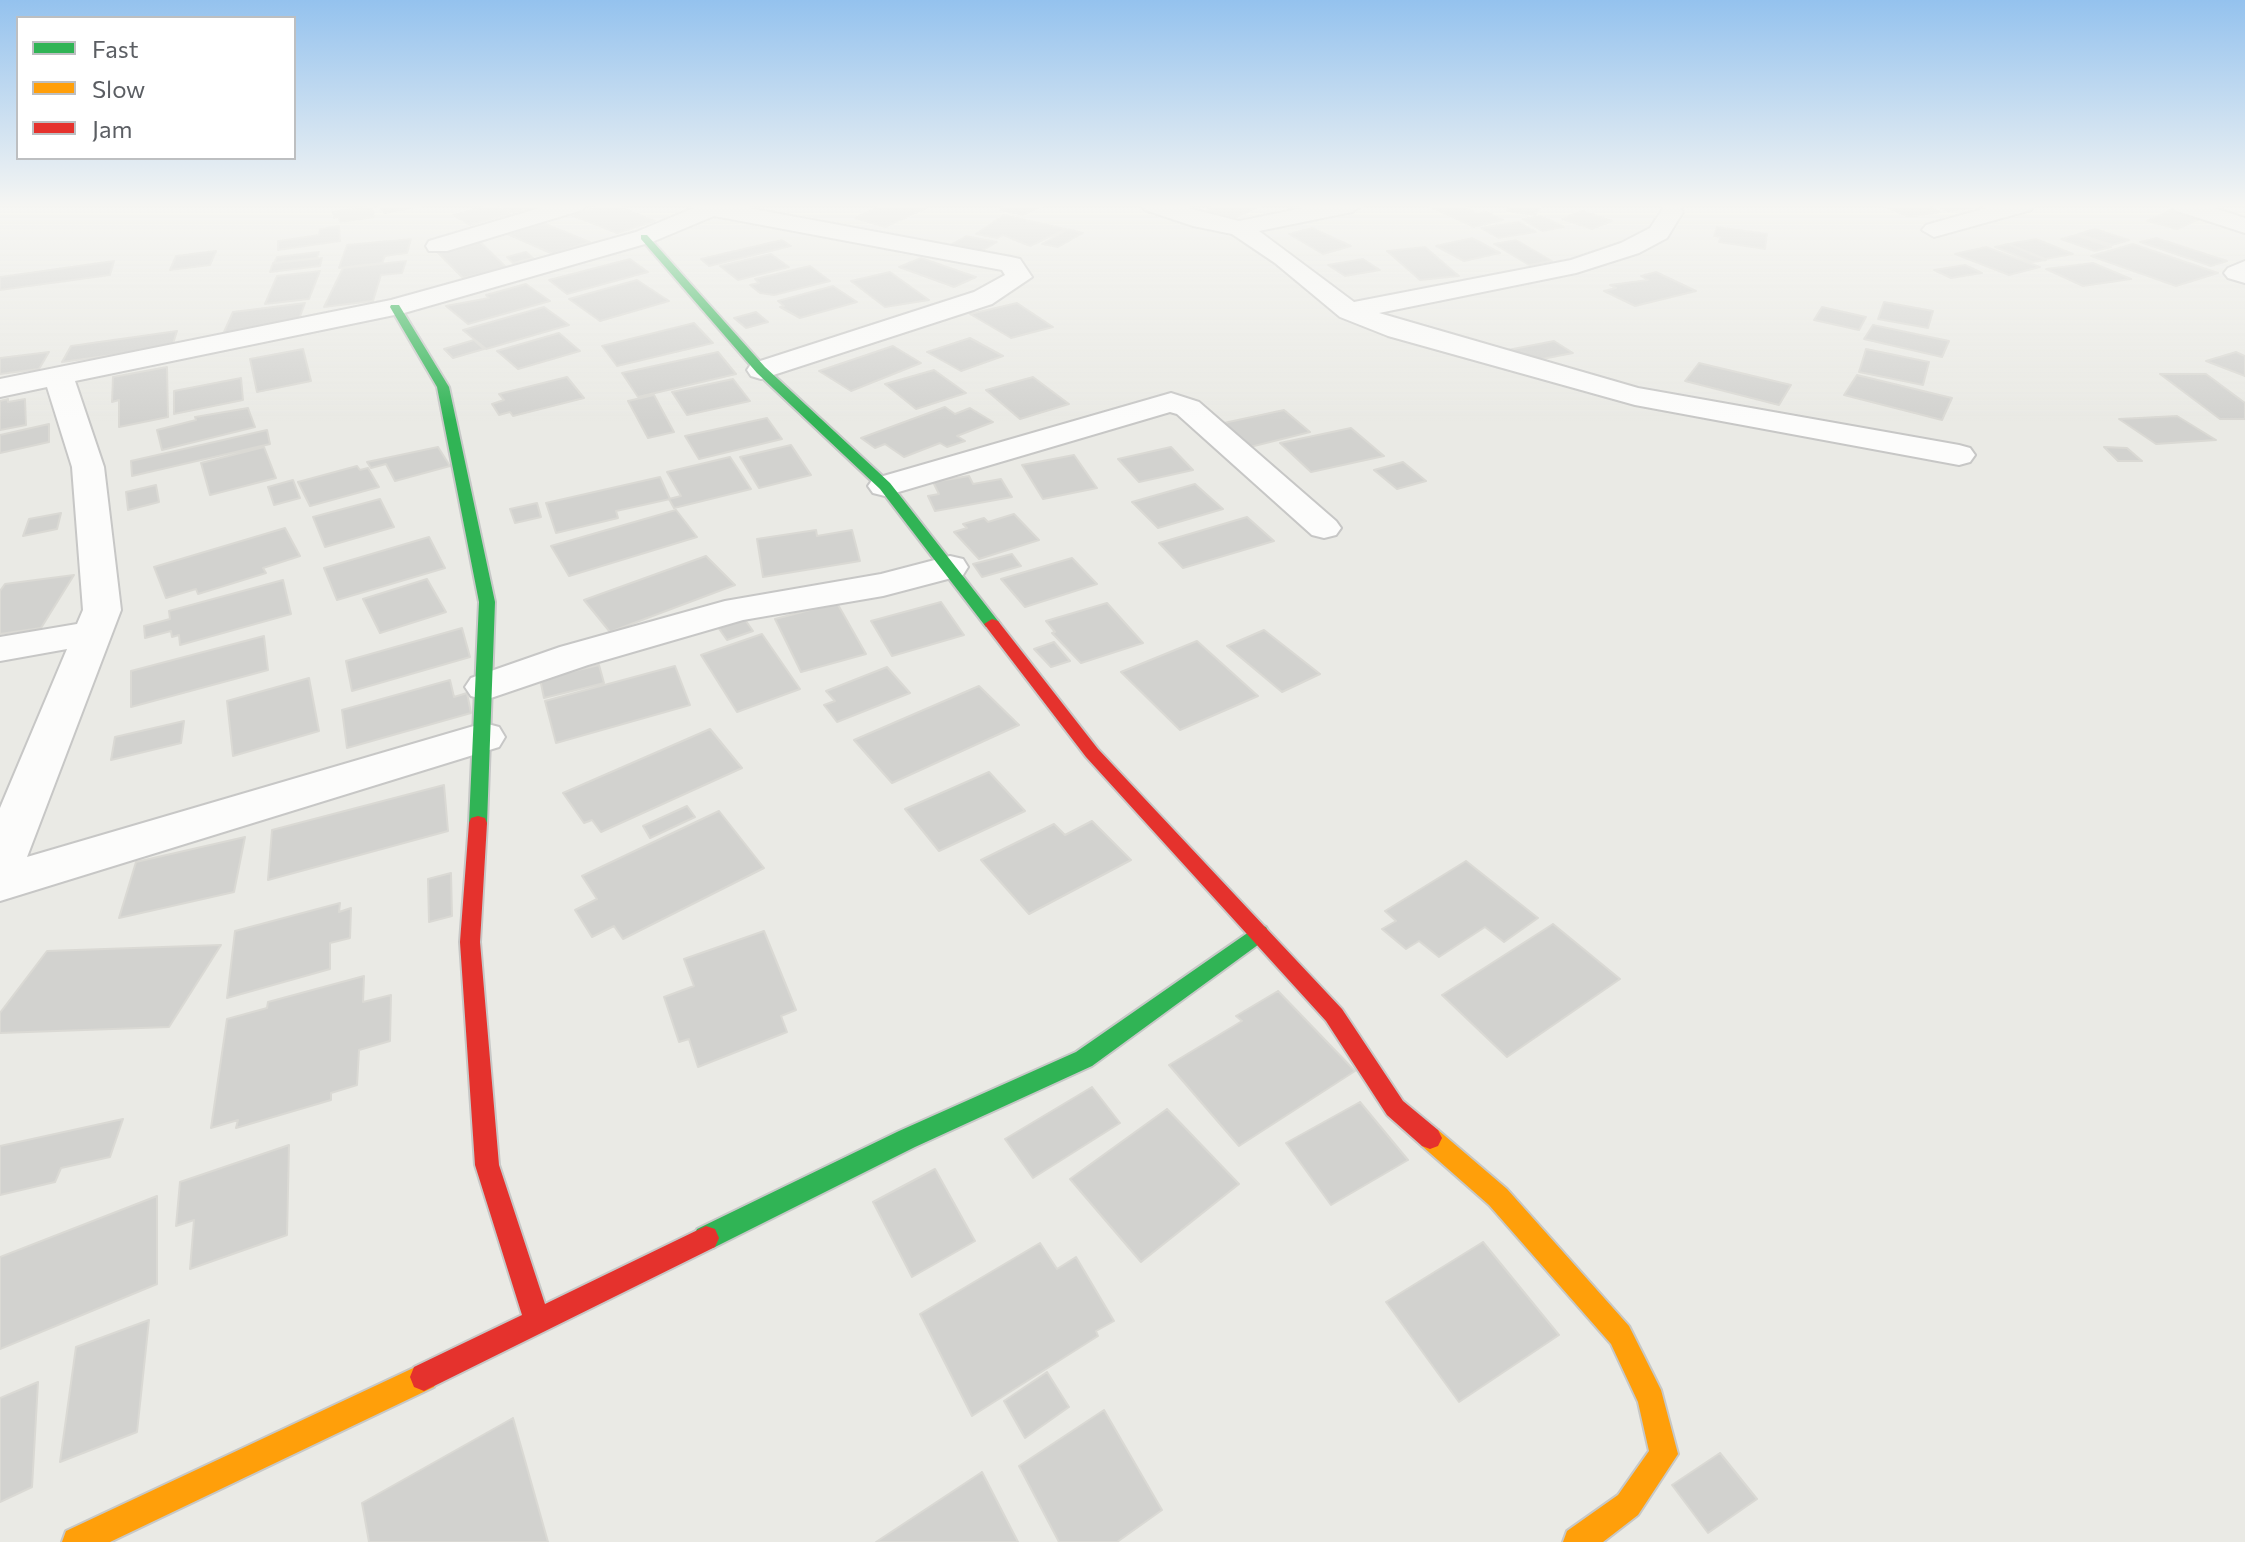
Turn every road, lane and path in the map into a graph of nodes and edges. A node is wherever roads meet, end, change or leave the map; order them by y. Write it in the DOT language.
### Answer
graph roads {
  1 [pos="502,277"];
  2 [pos="679,277"];
  3 [pos="1019,277"];
  4 [pos="1307,277"];
  5 [pos="1521,277"];
  6 [pos="395,307"];
  7 [pos="1349,311"];
  8 [pos="761,370"];
  9 [pos="59,378"];
  10 [pos="0,388"];
  11 [pos="1959,455"];
  12 [pos="885,486"];
  13 [pos="1324,528"];
  14 [pos="950,567"];
  15 [pos="94,633"];
  16 [pos="0,649"];
  17 [pos="485,687"];
  18 [pos="484,737"];
  19 [pos="0,865"];
  20 [pos="0,883"];
  21 [pos="1259,933"];
  22 [pos="538,1322"];
  23 [pos="77,1542"];
  24 [pos="1578,1542"];
  1 -- 6 [label="street"];
  2 -- 8 [label="street"];
  3 -- 8 [label="street"];
  4 -- 7 [label="street"];
  5 -- 7 [label="street"];
  6 -- 9 [label="street"];
  6 -- 17 [label="street"];
  7 -- 11 [label="street"];
  8 -- 12 [label="street"];
  9 -- 10 [label="street"];
  9 -- 15 [label="street"];
  12 -- 13 [label="street"];
  12 -- 14 [label="street"];
  14 -- 17 [label="street"];
  14 -- 21 [label="street"];
  15 -- 16 [label="street"];
  15 -- 19 [label="street"];
  17 -- 18 [label="street"];
  18 -- 20 [label="street"];
  18 -- 22 [label="street"];
  21 -- 22 [label="street"];
  21 -- 24 [label="street"];
  22 -- 23 [label="street"];
}
